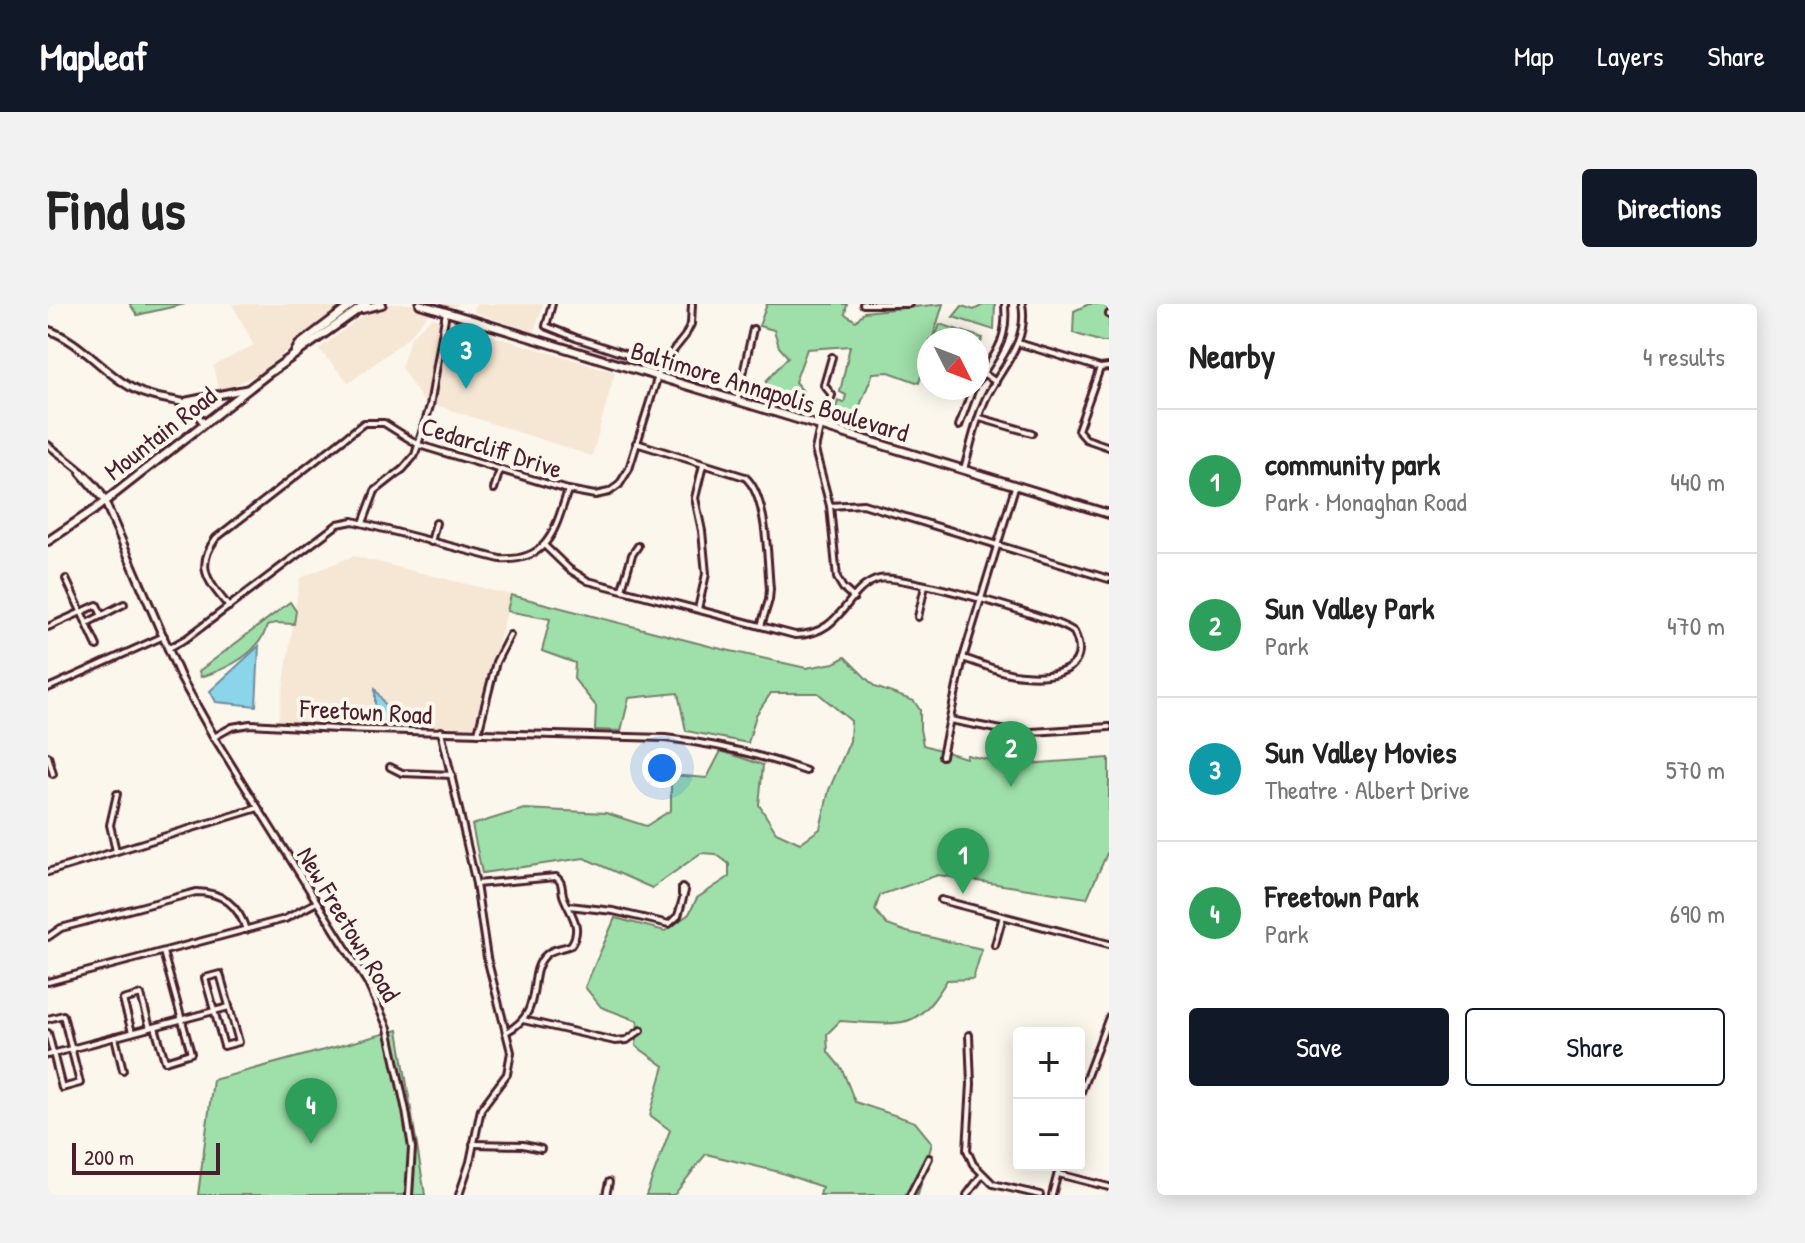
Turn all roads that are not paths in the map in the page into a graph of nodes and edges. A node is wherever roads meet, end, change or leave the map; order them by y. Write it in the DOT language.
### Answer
graph roads {
  1 [pos="366,304"];
  2 [pos="382,304"];
  3 [pos="552,304"];
  4 [pos="692,304"];
  5 [pos="863,304"];
  6 [pos="900,304"];
  7 [pos="909,304"];
  8 [pos="1005,304"];
  9 [pos="1022,304"];
  10 [pos="425,305"];
  11 [pos="353,306"];
  12 [pos="446,312"];
  13 [pos="753,329"];
  14 [pos="48,330"];
  15 [pos="576,338"];
  16 [pos="1018,343"];
  17 [pos="572,352"];
  18 [pos="832,357"];
  19 [pos="989,364"];
  20 [pos="661,366"];
  21 [pos="1109,367"];
  22 [pos="1100,368"];
  23 [pos="989,377"];
  24 [pos="657,378"];
  25 [pos="996,382"];
  26 [pos="247,389"];
  27 [pos="969,400"];
  28 [pos="182,402"];
  29 [pos="737,402"];
  30 [pos="979,418"];
  31 [pos="204,423"];
  32 [pos="959,426"];
  33 [pos="820,427"];
  34 [pos="1032,433"];
  35 [pos="636,443"];
  36 [pos="48,445"];
  37 [pos="419,445"];
  38 [pos="1109,447"];
  39 [pos="703,465"];
  40 [pos="500,470"];
  41 [pos="963,471"];
  42 [pos="1015,487"];
  43 [pos="494,489"];
  44 [pos="568,490"];
  45 [pos="105,502"];
  46 [pos="830,506"];
  47 [pos="1109,514"];
  48 [pos="363,523"];
  49 [pos="436,523"];
  50 [pos="48,541"];
  51 [pos="431,542"];
  52 [pos="544,545"];
  53 [pos="997,545"];
  54 [pos="638,546"];
  55 [pos="66,579"];
  56 [pos="1109,579"];
  57 [pos="925,586"];
  58 [pos="622,589"];
  59 [pos="854,598"];
  60 [pos="981,600"];
  61 [pos="124,604"];
  62 [pos="229,607"];
  63 [pos="698,609"];
  64 [pos="82,612"];
  65 [pos="102,616"];
  66 [pos="918,617"];
  67 [pos="87,623"];
  68 [pos="761,626"];
  69 [pos="48,627"];
  70 [pos="510,635"];
  71 [pos="164,636"];
  72 [pos="97,646"];
  73 [pos="169,648"];
  74 [pos="963,658"];
  75 [pos="48,688"];
  76 [pos="950,720"];
  77 [pos="1109,727"];
  78 [pos="441,731"];
  79 [pos="478,733"];
  80 [pos="214,737"];
  81 [pos="48,756"];
  82 [pos="942,756"];
  83 [pos="390,767"];
  84 [pos="806,771"];
  85 [pos="53,774"];
  86 [pos="452,775"];
  87 [pos="117,794"];
  88 [pos="258,808"];
  89 [pos="116,851"];
  90 [pos="48,872"];
  91 [pos="476,884"];
  92 [pos="682,895"];
  93 [pos="941,900"];
  94 [pos="317,902"];
  95 [pos="569,906"];
  96 [pos="1003,916"];
  97 [pos="246,930"];
  98 [pos="48,937"];
  99 [pos="1109,944"];
  100 [pos="995,945"];
  101 [pos="163,952"];
  102 [pos="48,982"];
  103 [pos="229,1007"];
  104 [pos="214,1011"];
  105 [pos="1109,1017"];
  106 [pos="48,1019"];
  107 [pos="182,1020"];
  108 [pos="523,1020"];
  109 [pos="152,1028"];
  110 [pos="641,1030"];
  111 [pos="506,1032"];
  112 [pos="48,1033"];
  113 [pos="132,1033"];
  114 [pos="969,1035"];
  115 [pos="115,1037"];
  116 [pos="72,1049"];
  117 [pos="51,1054"];
  118 [pos="123,1070"];
  119 [pos="1085,1081"];
  120 [pos="473,1144"];
  121 [pos="541,1149"];
  122 [pos="929,1158"];
  123 [pos="1059,1171"];
  124 [pos="1058,1174"];
  125 [pos="982,1175"];
  126 [pos="609,1182"];
  127 [pos="1109,1187"];
  128 [pos="409,1195"];
  129 [pos="459,1195"];
  130 [pos="606,1195"];
  131 [pos="910,1195"];
  132 [pos="967,1195"];
  133 [pos="1040,1195"];
  134 [pos="1052,1195"];
  1 -- 11 [label="main road, Mountain Road"];
  2 -- 11 [label="main road"];
  3 -- 15 [label="street"];
  4 -- 20 [label="street, Cedarcliff Drive"];
  5 -- 6 [label="street"];
  6 -- 7 [label="street"];
  8 -- 19 [label="street"];
  9 -- 16 [label="street"];
  10 -- 12 [label="main road, Baltimore Annapolis Boulevard"];
  11 -- 26 [label="main road, Mountain Road"];
  12 -- 17 [label="main road, Baltimore Annapolis Boulevard"];
  12 -- 37 [label="street"];
  13 -- 29 [label="street"];
  14 -- 28 [label="street"];
  15 -- 17 [label="street"];
  15 -- 20 [label="street"];
  16 -- 22 [label="street"];
  16 -- 25 [label="street"];
  17 -- 24 [label="main road, Baltimore Annapolis Boulevard"];
  18 -- 33 [label="street"];
  20 -- 24 [label="street, Cedarcliff Drive"];
  21 -- 22 [label="street"];
  22 -- 38 [label="street"];
  23 -- 25 [label="street"];
  24 -- 29 [label="main road, Baltimore Annapolis Boulevard"];
  24 -- 35 [label="street, Cedarcliff Drive"];
  25 -- 30 [label="street"];
  26 -- 28 [label="street"];
  26 -- 31 [label="main road, Mountain Road"];
  27 -- 32 [label="street"];
  28 -- 31 [label="street"];
  29 -- 33 [label="main road, Baltimore Annapolis Boulevard"];
  30 -- 34 [label="street"];
  30 -- 41 [label="street"];
  31 -- 45 [label="main road, Mountain Road"];
  33 -- 41 [label="main road, Baltimore Annapolis Boulevard"];
  33 -- 46 [label="street"];
  35 -- 39 [label="street"];
  35 -- 44 [label="street, Cedarcliff Drive"];
  36 -- 45 [label="street"];
  37 -- 40 [label="street, Cedarcliff Drive"];
  37 -- 48 [label="street"];
  37 -- 62 [label="street, Cedarcliff Drive"];
  39 -- 63 [label="street"];
  39 -- 68 [label="street"];
  40 -- 43 [label="street"];
  40 -- 44 [label="street, Cedarcliff Drive"];
  41 -- 42 [label="main road, Baltimore Annapolis Boulevard"];
  42 -- 47 [label="main road, Baltimore Annapolis Boulevard"];
  42 -- 53 [label="street"];
  44 -- 52 [label="street"];
  45 -- 50 [label="main road, Mountain Road"];
  45 -- 71 [label="street"];
  46 -- 53 [label="street"];
  46 -- 59 [label="street"];
  48 -- 51 [label="street"];
  48 -- 62 [label="street"];
  49 -- 51 [label="street"];
  51 -- 52 [label="street"];
  52 -- 58 [label="street"];
  53 -- 56 [label="street"];
  53 -- 60 [label="street"];
  54 -- 58 [label="street"];
  55 -- 64 [label="street"];
  57 -- 59 [label="street"];
  57 -- 60 [label="street"];
  57 -- 66 [label="street"];
  58 -- 63 [label="street"];
  59 -- 68 [label="street"];
  60 -- 74 [label="street"];
  60 -- 74 [label="street"];
  61 -- 65 [label="street"];
  62 -- 73 [label="street"];
  63 -- 68 [label="street"];
  64 -- 65 [label="street"];
  64 -- 67 [label="street"];
  64 -- 69 [label="street"];
  65 -- 67 [label="street"];
  67 -- 72 [label="street"];
  70 -- 79 [label="street"];
  71 -- 73 [label="street"];
  71 -- 75 [label="street"];
  73 -- 80 [label="street"];
  74 -- 76 [label="street"];
  76 -- 77 [label="street"];
  76 -- 82 [label="street"];
  78 -- 79 [label="street"];
  78 -- 80 [label="street, Freetown Road"];
  78 -- 86 [label="street, Freetown Road"];
  79 -- 84 [label="street"];
  80 -- 88 [label="street, New Freetown Road"];
  81 -- 85 [label="street"];
  83 -- 86 [label="street"];
  86 -- 91 [label="street, Freetown Road"];
  87 -- 89 [label="street"];
  88 -- 89 [label="street"];
  88 -- 94 [label="street, New Freetown Road"];
  89 -- 90 [label="street"];
  91 -- 95 [label="street"];
  91 -- 111 [label="street, Freetown Road"];
  92 -- 95 [label="street"];
  93 -- 96 [label="street"];
  94 -- 97 [label="street"];
  94 -- 128 [label="street, New Freetown Road"];
  95 -- 108 [label="street"];
  96 -- 99 [label="street"];
  96 -- 100 [label="street"];
  97 -- 98 [label="street"];
  97 -- 101 [label="street"];
  101 -- 102 [label="street"];
  101 -- 107 [label="street"];
  103 -- 104 [label="street"];
  103 -- 104 [label="street"];
  103 -- 104 [label="street"];
  104 -- 107 [label="street"];
  105 -- 119 [label="street"];
  106 -- 116 [label="street"];
  107 -- 109 [label="street"];
  107 -- 109 [label="street"];
  108 -- 110 [label="street"];
  108 -- 111 [label="street"];
  109 -- 113 [label="street"];
  109 -- 113 [label="street"];
  111 -- 120 [label="street, Freetown Road"];
  112 -- 117 [label="street"];
  113 -- 115 [label="street"];
  114 -- 125 [label="street"];
  115 -- 116 [label="street"];
  115 -- 118 [label="street"];
  116 -- 117 [label="street"];
  116 -- 117 [label="street"];
  120 -- 121 [label="street"];
  120 -- 129 [label="street, Freetown Road"];
  122 -- 131 [label="street"];
  123 -- 124 [label="street"];
  124 -- 127 [label="street"];
  124 -- 134 [label="street"];
  125 -- 132 [label="street"];
  125 -- 133 [label="street"];
  126 -- 130 [label="street"];
}
